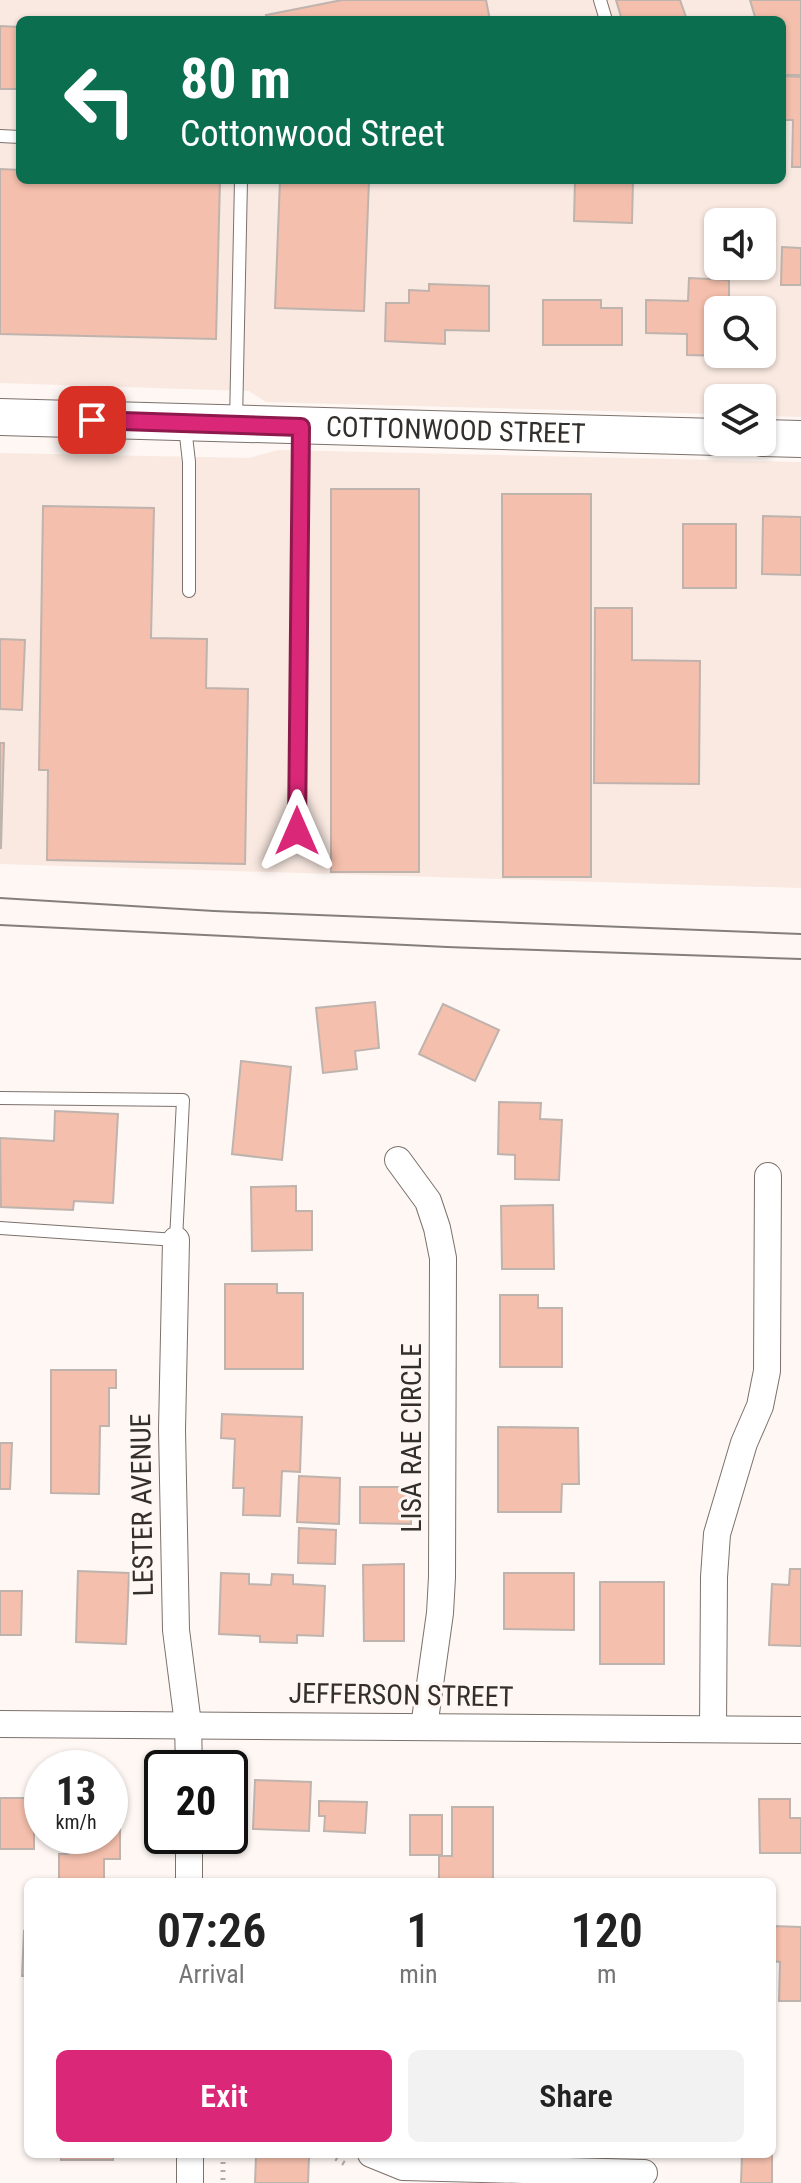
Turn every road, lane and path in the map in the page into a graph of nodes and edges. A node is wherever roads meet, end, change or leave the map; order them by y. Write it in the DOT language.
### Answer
graph roads {
  1 [pos="241,184"];
  2 [pos="0,417"];
  3 [pos="185,423"];
  4 [pos="236,425"];
  5 [pos="301,427"];
  6 [pos="704,437"];
  7 [pos="776,438"];
  8 [pos="801,439"];
  9 [pos="189,591"];
  10 [pos="297,831"];
  11 [pos="0,1098"];
  12 [pos="398,1160"];
  13 [pos="768,1176"];
  14 [pos="0,1228"];
  15 [pos="176,1240"];
  16 [pos="0,1724"];
  17 [pos="188,1724"];
  18 [pos="424,1727"];
  19 [pos="713,1729"];
  20 [pos="801,1730"];
  21 [pos="189,1750"];
  22 [pos="189,1854"];
  23 [pos="189,1878"];
  24 [pos="190,2158"];
  25 [pos="223,2158"];
  26 [pos="381,2158"];
  27 [pos="644,2173"];
  28 [pos="190,2183"];
  29 [pos="223,2183"];
  1 -- 4 [label="lane"];
  2 -- 3 [label="street, COTTONWOOD STREET"];
  3 -- 4 [label="street, COTTONWOOD STREET"];
  3 -- 9 [label="lane"];
  4 -- 5 [label="street, COTTONWOOD STREET"];
  5 -- 6 [label="street, COTTONWOOD STREET"];
  5 -- 10 [label="lane"];
  7 -- 8 [label="street"];
  11 -- 15 [label="lane"];
  12 -- 18 [label="street, LISA RAE CIRCLE"];
  13 -- 19 [label="street"];
  14 -- 15 [label="lane"];
  15 -- 17 [label="street, LESTER AVENUE"];
  16 -- 17 [label="street, JEFFERSON STREET"];
  17 -- 18 [label="street, JEFFERSON STREET"];
  17 -- 21 [label="street, LESTER AVENUE"];
  18 -- 19 [label="street, JEFFERSON STREET"];
  19 -- 20 [label="street, JEFFERSON STREET"];
  22 -- 23 [label="street"];
  24 -- 28 [label="street"];
  25 -- 29 [label="path"];
  26 -- 27 [label="street"];
}
